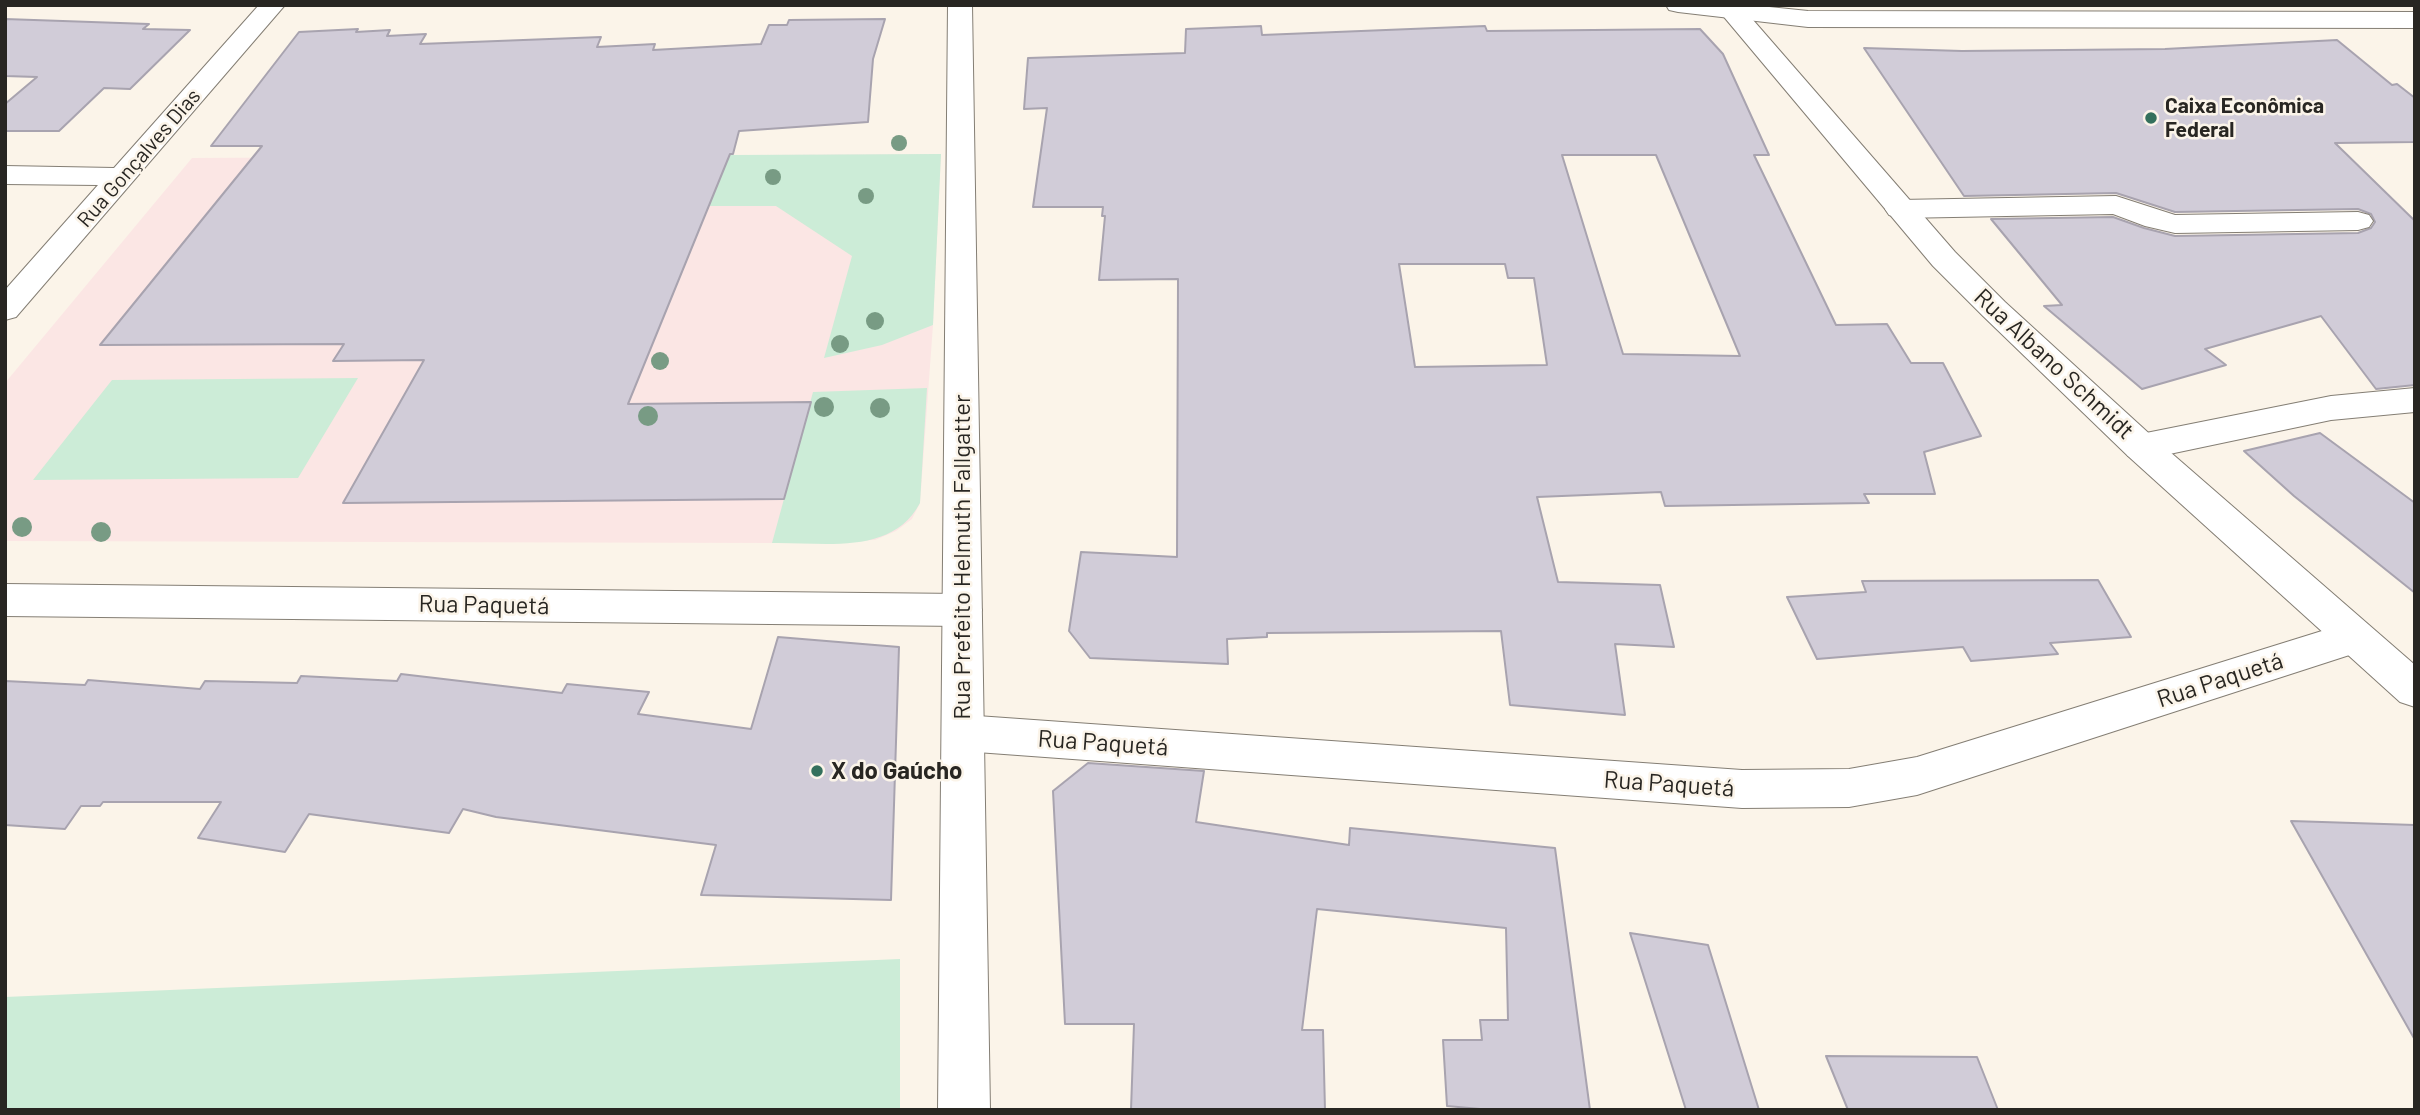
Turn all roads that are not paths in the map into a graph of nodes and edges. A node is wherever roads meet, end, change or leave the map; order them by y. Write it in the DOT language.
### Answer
graph roads {
  1 [pos="273,5"];
  2 [pos="960,5"];
  3 [pos="1678,5"];
  4 [pos="1729,8"];
  5 [pos="2415,20"];
  6 [pos="5,175"];
  7 [pos="122,177"];
  8 [pos="1900,209"];
  9 [pos="2358,221"];
  10 [pos="5,310"];
  11 [pos="2415,400"];
  12 [pos="2141,447"];
  13 [pos="5,600"];
  14 [pos="962,610"];
  15 [pos="2354,637"];
  16 [pos="2415,690"];
  17 [pos="963,733"];
  18 [pos="964,1110"];
  1 -- 7 [label="street, Rua Gonçalves Dias"];
  2 -- 14 [label="street, Rua Prefeito Helmuth Fallgatter"];
  3 -- 4 [label="street"];
  4 -- 5 [label="street"];
  4 -- 8 [label="street, Rua Albano Schmidt"];
  6 -- 7 [label="street"];
  7 -- 10 [label="street, Rua Gonçalves Dias"];
  8 -- 9 [label="street"];
  8 -- 12 [label="street, Rua Albano Schmidt"];
  11 -- 12 [label="street"];
  12 -- 15 [label="street, Rua Albano Schmidt"];
  13 -- 14 [label="street, Rua Paquetá"];
  14 -- 17 [label="street, Rua Prefeito Helmuth Fallgatter"];
  15 -- 16 [label="street, Rua Albano Schmidt"];
  15 -- 17 [label="street, Rua Paquetá"];
  17 -- 18 [label="street, Rua Prefeito Helmuth Fallgatter"];
}
